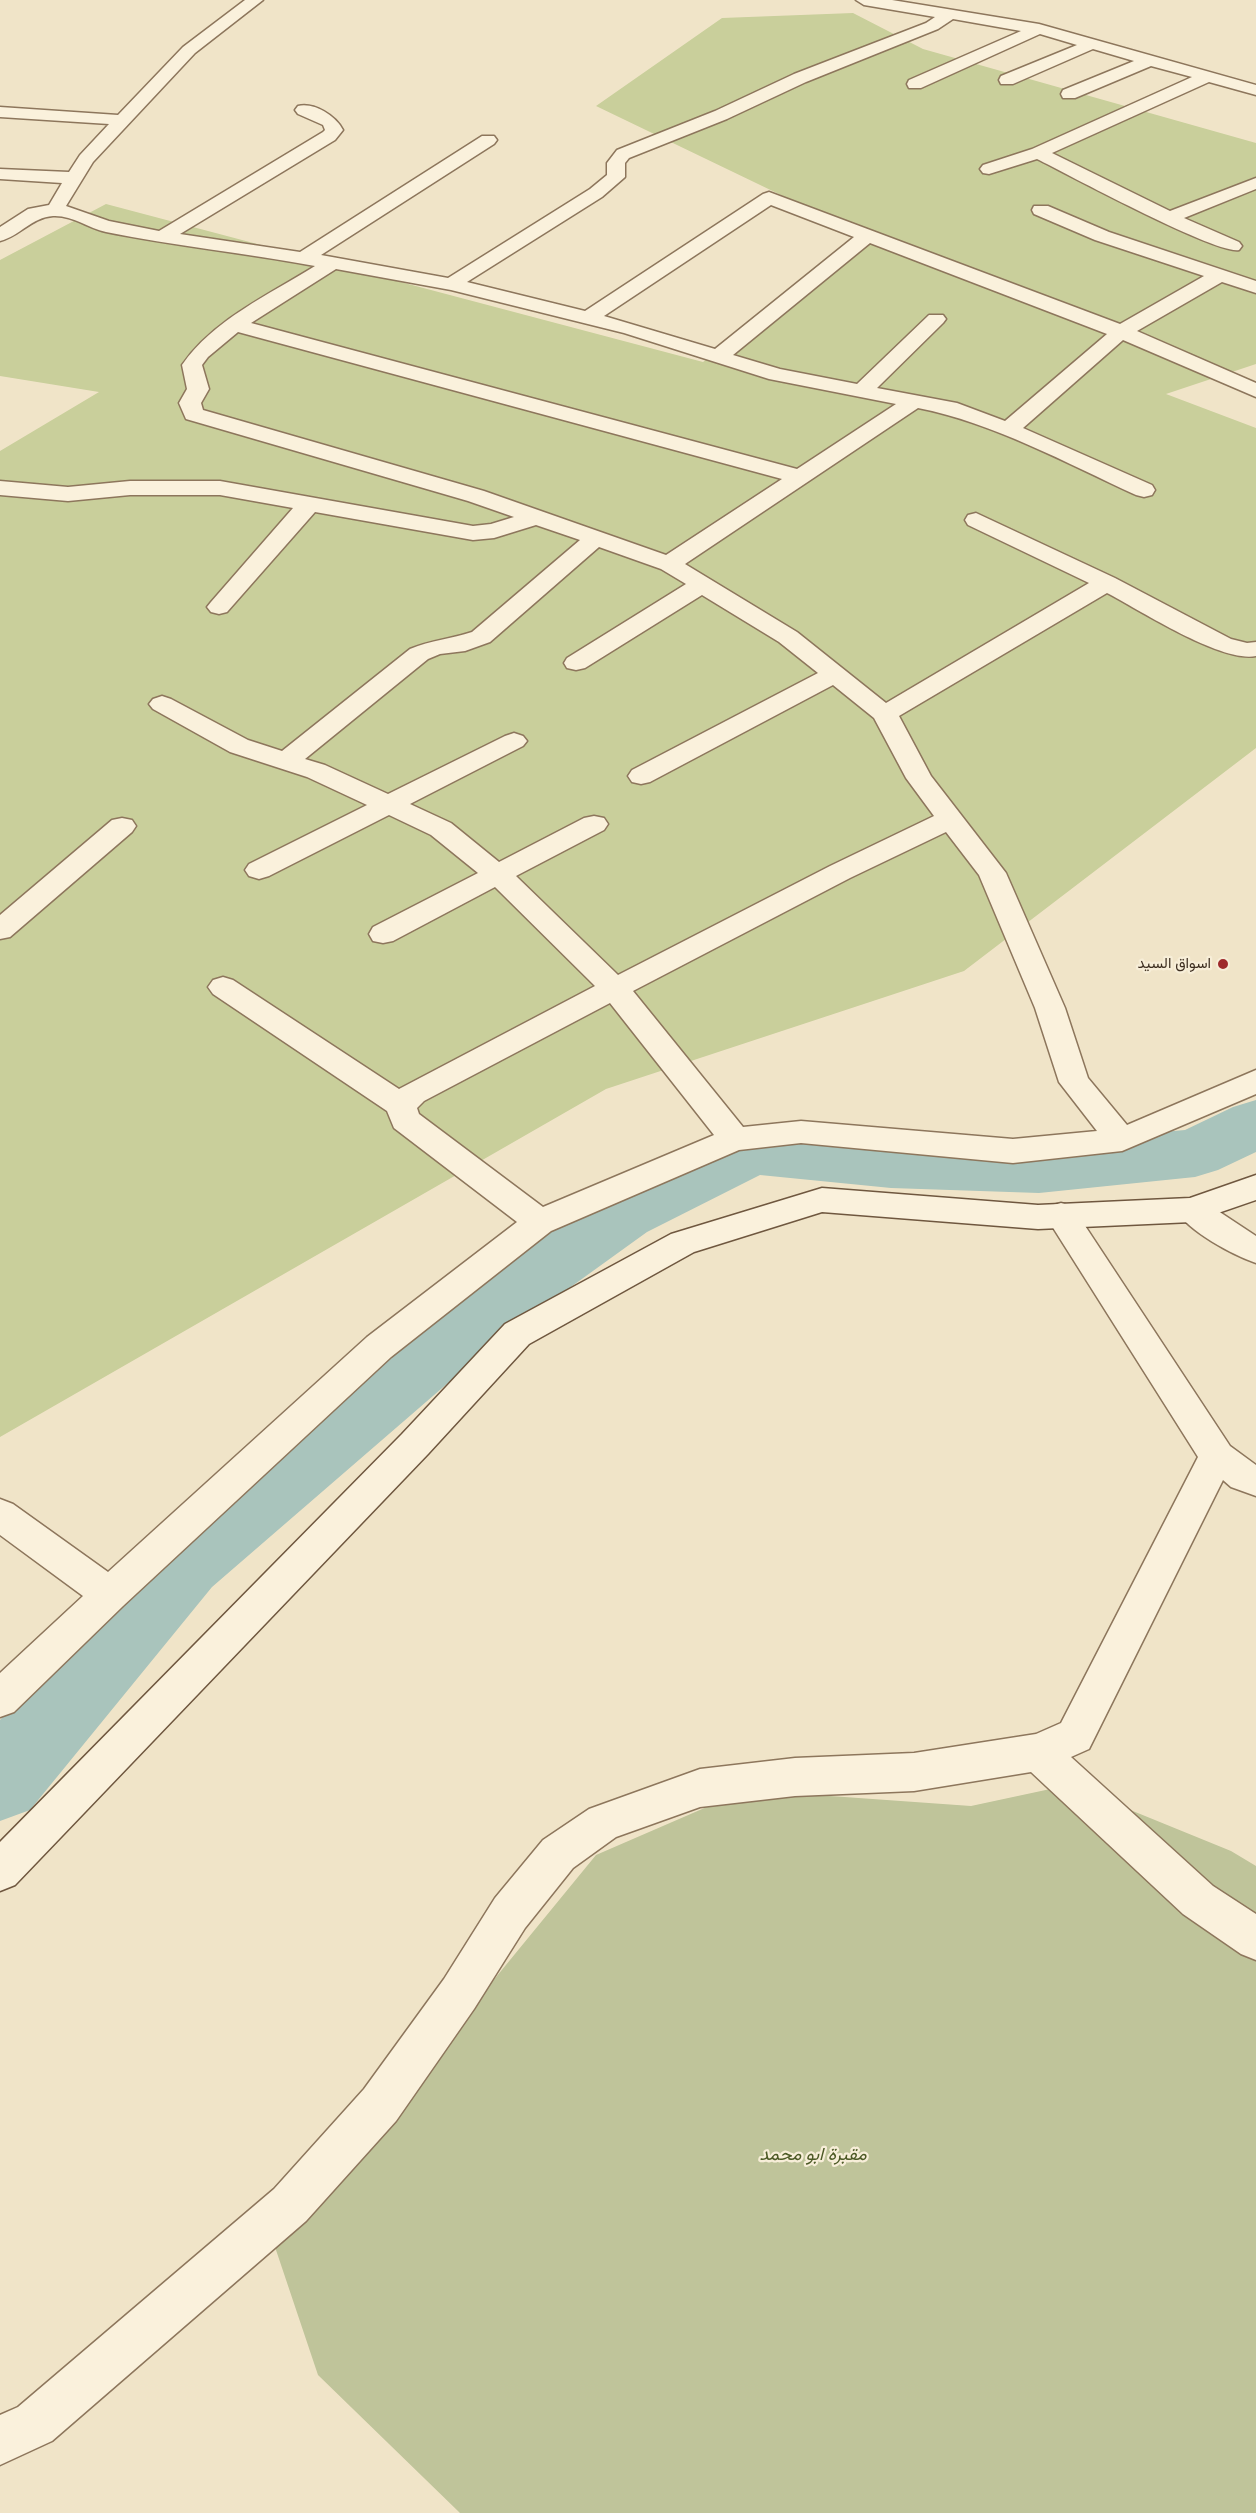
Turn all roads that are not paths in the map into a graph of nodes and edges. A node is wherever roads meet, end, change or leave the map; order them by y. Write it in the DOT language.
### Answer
graph roads {
  1 [pos="255,0"];
  2 [pos="864,0"];
  3 [pos="950,14"];
  4 [pos="1039,29"];
  5 [pos="1092,44"];
  6 [pos="1150,60"];
  7 [pos="1208,76"];
  8 [pos="1007,80"];
  9 [pos="915,84"];
  10 [pos="1256,90"];
  11 [pos="1069,94"];
  12 [pos="304,110"];
  13 [pos="0,112"];
  14 [pos="123,120"];
  15 [pos="488,140"];
  16 [pos="1038,153"];
  17 [pos="989,169"];
  18 [pos="0,174"];
  19 [pos="74,178"];
  20 [pos="1256,183"];
  21 [pos="55,210"];
  22 [pos="1041,210"];
  23 [pos="1169,218"];
  24 [pos="4,230"];
  25 [pos="867,236"];
  26 [pos="162,237"];
  27 [pos="1232,246"];
  28 [pos="304,257"];
  29 [pos="335,262"];
  30 [pos="1220,275"];
  31 [pos="451,284"];
  32 [pos="1256,287"];
  33 [pos="588,318"];
  34 [pos="936,319"];
  35 [pos="235,326"];
  36 [pos="1121,332"];
  37 [pos="718,357"];
  38 [pos="862,391"];
  39 [pos="1256,391"];
  40 [pos="915,401"];
  41 [pos="1008,429"];
  42 [pos="801,477"];
  43 [pos="0,488"];
  44 [pos="1144,490"];
  45 [pos="309,504"];
  46 [pos="537,517"];
  47 [pos="976,520"];
  48 [pos="596,538"];
  49 [pos="669,564"];
  50 [pos="1107,583"];
  51 [pos="702,584"];
  52 [pos="219,607"];
  53 [pos="1256,649"];
  54 [pos="576,663"];
  55 [pos="834,674"];
  56 [pos="162,704"];
  57 [pos="885,714"];
  58 [pos="514,741"];
  59 [pos="286,761"];
  60 [pos="641,776"];
  61 [pos="390,805"];
  62 [pos="949,820"];
  63 [pos="594,824"];
  64 [pos="123,826"];
  65 [pos="259,870"];
  66 [pos="498,875"];
  67 [pos="0,930"];
  68 [pos="383,934"];
  69 [pos="223,987"];
  70 [pos="615,989"];
  71 [pos="1256,1081"];
  72 [pos="401,1105"];
  73 [pos="735,1139"];
  74 [pos="1122,1140"];
  75 [pos="1256,1187"];
  76 [pos="1192,1210"];
  77 [pos="1061,1215"];
  78 [pos="540,1222"];
  79 [pos="1256,1250"];
  80 [pos="1217,1456"];
  81 [pos="1256,1481"];
  82 [pos="0,1515"];
  83 [pos="110,1594"];
  84 [pos="0,1700"];
  85 [pos="1038,1752"];
  86 [pos="0,1871"];
  87 [pos="1256,1939"];
  88 [pos="0,2440"];
  1 -- 14 [label="street"];
  2 -- 3 [label="street"];
  3 -- 4 [label="street"];
  3 -- 31 [label="street"];
  4 -- 5 [label="street"];
  4 -- 9 [label="street"];
  5 -- 6 [label="street"];
  5 -- 8 [label="street"];
  6 -- 7 [label="street"];
  6 -- 11 [label="street"];
  7 -- 10 [label="street"];
  7 -- 16 [label="street"];
  12 -- 26 [label="street"];
  13 -- 14 [label="street"];
  14 -- 19 [label="street"];
  15 -- 28 [label="street"];
  16 -- 17 [label="street"];
  16 -- 23 [label="street"];
  18 -- 19 [label="street"];
  19 -- 21 [label="street"];
  20 -- 23 [label="street"];
  21 -- 24 [label="street"];
  21 -- 26 [label="street"];
  22 -- 30 [label="street"];
  23 -- 27 [label="street"];
  25 -- 33 [label="street"];
  25 -- 36 [label="street"];
  25 -- 37 [label="street"];
  26 -- 28 [label="street"];
  28 -- 29 [label="street"];
  29 -- 31 [label="street"];
  29 -- 35 [label="street"];
  30 -- 32 [label="street"];
  30 -- 36 [label="street"];
  31 -- 33 [label="street"];
  33 -- 37 [label="street"];
  34 -- 38 [label="street"];
  35 -- 42 [label="street"];
  35 -- 46 [label="street"];
  36 -- 39 [label="street"];
  36 -- 41 [label="street"];
  37 -- 38 [label="street"];
  38 -- 40 [label="street"];
  40 -- 41 [label="street"];
  40 -- 42 [label="street"];
  41 -- 44 [label="street"];
  42 -- 49 [label="street"];
  43 -- 45 [label="street"];
  45 -- 46 [label="street"];
  45 -- 52 [label="street"];
  46 -- 48 [label="street"];
  47 -- 50 [label="street"];
  48 -- 49 [label="street"];
  48 -- 59 [label="street"];
  49 -- 51 [label="street"];
  50 -- 53 [label="street"];
  50 -- 57 [label="street"];
  51 -- 54 [label="street"];
  51 -- 55 [label="street"];
  55 -- 57 [label="street"];
  55 -- 60 [label="street"];
  56 -- 59 [label="street"];
  57 -- 62 [label="street"];
  58 -- 61 [label="street"];
  59 -- 61 [label="street"];
  61 -- 65 [label="street"];
  61 -- 66 [label="street"];
  62 -- 70 [label="street"];
  62 -- 74 [label="street"];
  63 -- 66 [label="street"];
  64 -- 67 [label="street"];
  66 -- 68 [label="street"];
  66 -- 70 [label="street"];
  69 -- 72 [label="street"];
  70 -- 72 [label="street"];
  70 -- 73 [label="street"];
  71 -- 74 [label="street"];
  72 -- 78 [label="street"];
  73 -- 74 [label="street"];
  73 -- 78 [label="street"];
  75 -- 76 [label="street"];
  76 -- 77 [label="street"];
  76 -- 79 [label="street"];
  77 -- 80 [label="street"];
  77 -- 86 [label="street"];
  78 -- 83 [label="street"];
  80 -- 81 [label="street"];
  80 -- 85 [label="street"];
  82 -- 83 [label="street"];
  83 -- 84 [label="street"];
  85 -- 87 [label="street"];
  85 -- 88 [label="street"];
}
